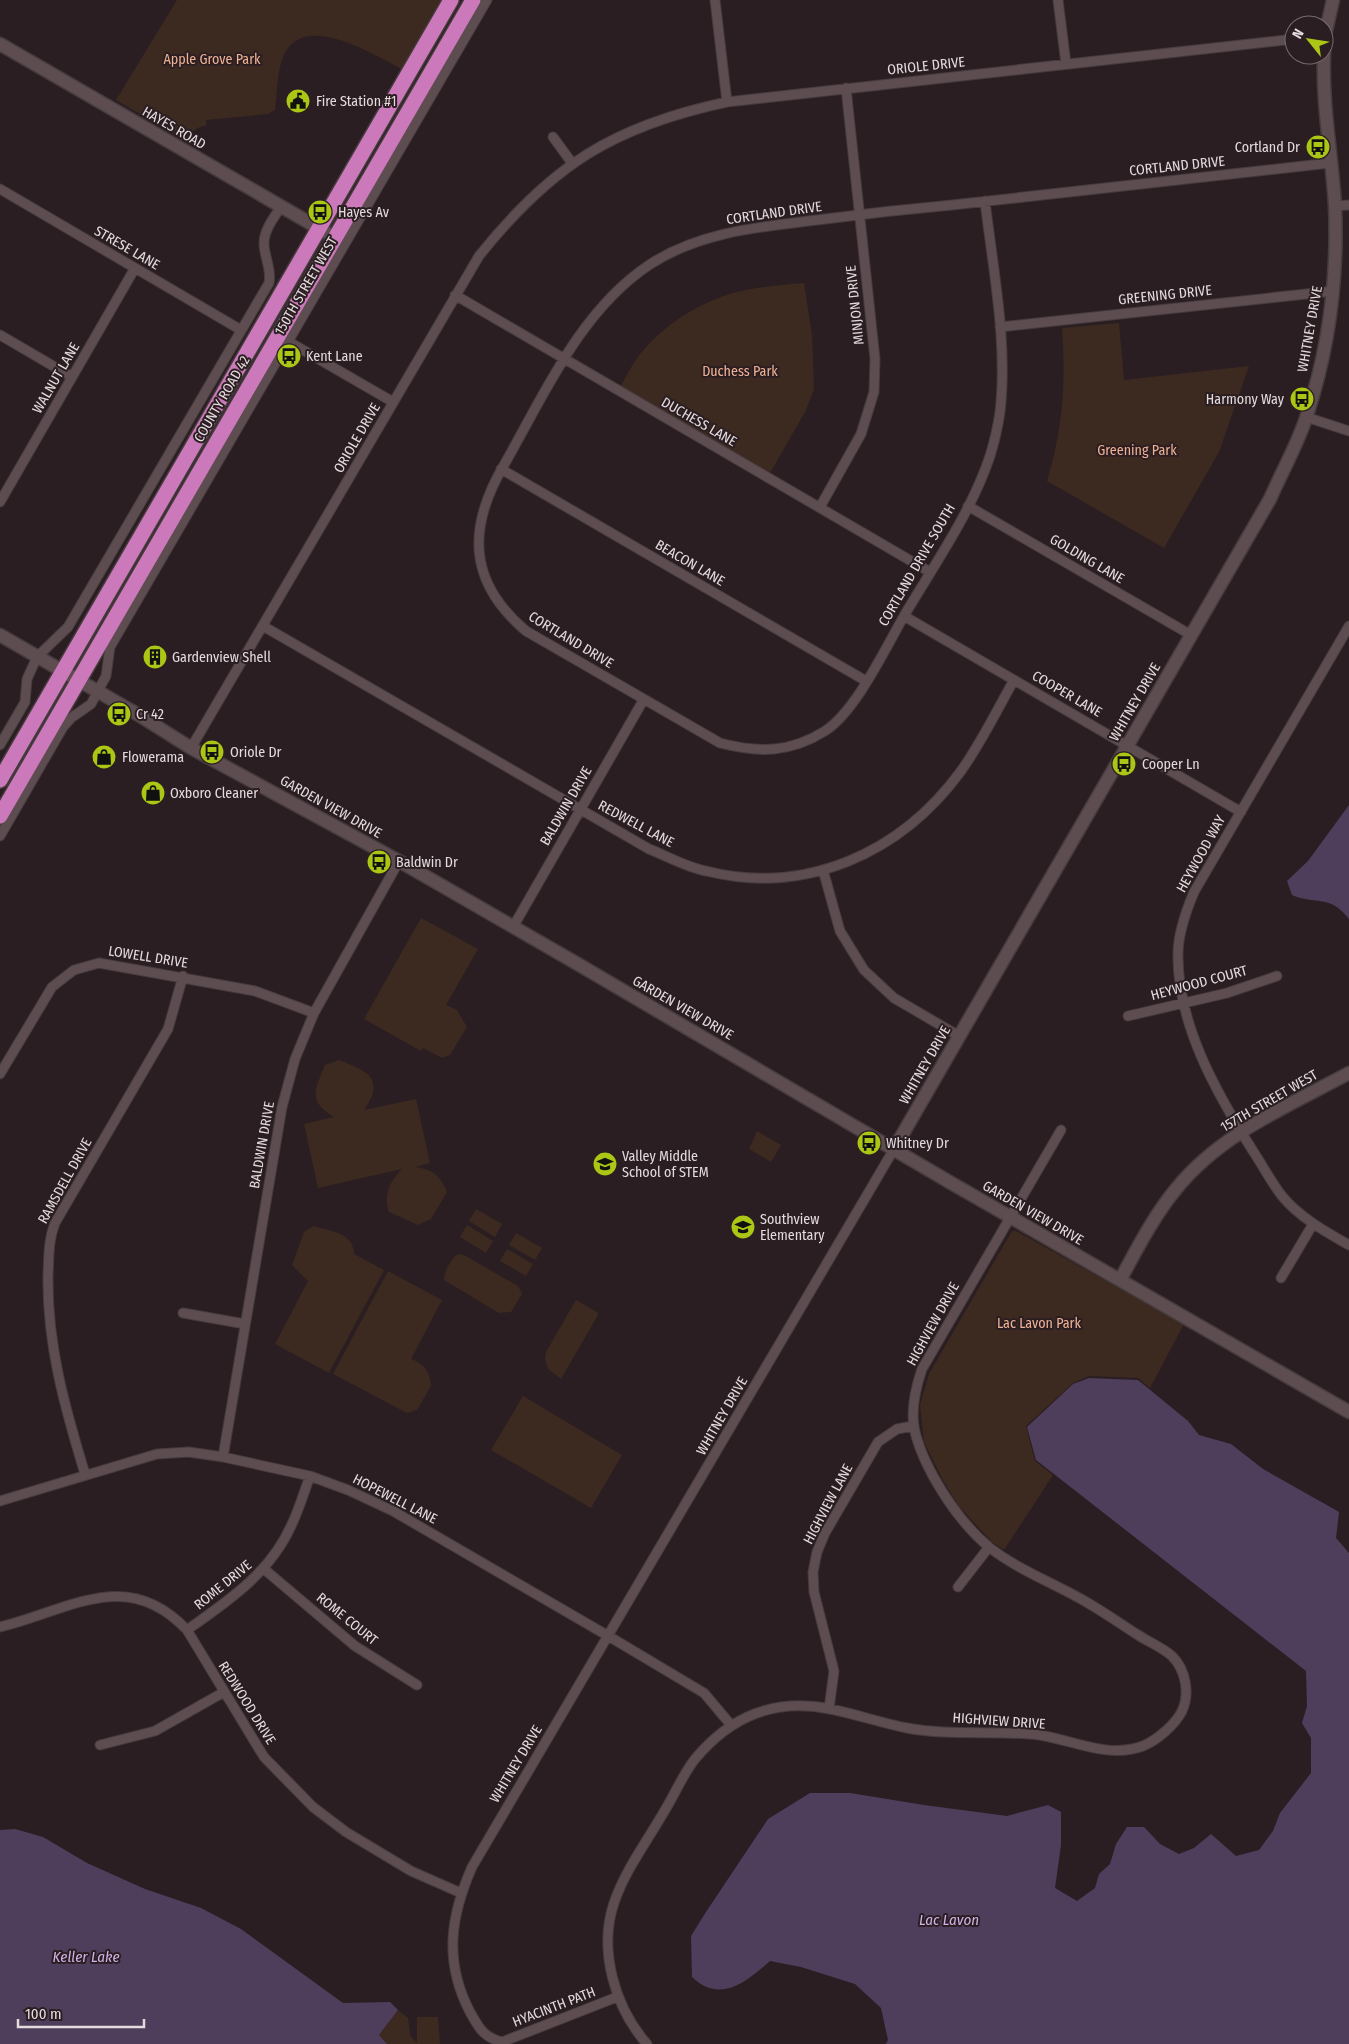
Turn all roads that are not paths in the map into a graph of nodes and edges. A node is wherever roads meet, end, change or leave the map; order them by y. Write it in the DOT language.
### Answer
graph roads {
  1 [pos="451,0"];
  2 [pos="473,0"];
  3 [pos="486,0"];
  4 [pos="716,0"];
  5 [pos="1058,0"];
  6 [pos="1333,0"];
  7 [pos="1329,15"];
  8 [pos="1284,40"];
  9 [pos="0,44"];
  10 [pos="1066,64"];
  11 [pos="1324,65"];
  12 [pos="846,88"];
  13 [pos="727,102"];
  14 [pos="553,136"];
  15 [pos="572,163"];
  16 [pos="1330,163"];
  17 [pos="0,190"];
  18 [pos="985,201"];
  19 [pos="1349,205"];
  20 [pos="1335,206"];
  21 [pos="281,207"];
  22 [pos="859,215"];
  23 [pos="320,228"];
  24 [pos="334,237"];
  25 [pos="136,268"];
  26 [pos="1334,291"];
  27 [pos="455,295"];
  28 [pos="1000,327"];
  29 [pos="240,330"];
  30 [pos="0,335"];
  31 [pos="284,338"];
  32 [pos="565,359"];
  33 [pos="72,377"];
  34 [pos="394,402"];
  35 [pos="1306,417"];
  36 [pos="1349,431"];
  37 [pos="501,469"];
  38 [pos="0,481"];
  39 [pos="9,486"];
  40 [pos="0,502"];
  41 [pos="968,506"];
  42 [pos="820,507"];
  43 [pos="930,572"];
  44 [pos="904,616"];
  45 [pos="263,626"];
  46 [pos="1349,626"];
  47 [pos="0,635"];
  48 [pos="1191,636"];
  49 [pos="37,657"];
  50 [pos="64,672"];
  51 [pos="1014,680"];
  52 [pos="79,681"];
  53 [pos="866,681"];
  54 [pos="97,691"];
  55 [pos="644,700"];
  56 [pos="0,745"];
  57 [pos="1127,746"];
  58 [pos="191,748"];
  59 [pos="0,780"];
  60 [pos="580,810"];
  61 [pos="1241,812"];
  62 [pos="0,816"];
  63 [pos="0,836"];
  64 [pos="399,862"];
  65 [pos="823,870"];
  66 [pos="513,927"];
  67 [pos="183,976"];
  68 [pos="1277,976"];
  69 [pos="1183,1003"];
  70 [pos="314,1014"];
  71 [pos="1128,1016"];
  72 [pos="959,1036"];
  73 [pos="1349,1073"];
  74 [pos="0,1074"];
  75 [pos="1061,1130"];
  76 [pos="1241,1131"];
  77 [pos="894,1149"];
  78 [pos="1010,1217"];
  79 [pos="1313,1224"];
  80 [pos="1349,1245"];
  81 [pos="1282,1278"];
  82 [pos="1120,1280"];
  83 [pos="183,1313"];
  84 [pos="245,1324"];
  85 [pos="1349,1412"];
  86 [pos="913,1426"];
  87 [pos="223,1457"];
  88 [pos="84,1474"];
  89 [pos="310,1476"];
  90 [pos="0,1501"];
  91 [pos="990,1547"];
  92 [pos="264,1569"];
  93 [pos="958,1587"];
  94 [pos="0,1626"];
  95 [pos="188,1630"];
  96 [pos="610,1637"];
  97 [pos="417,1685"];
  98 [pos="224,1692"];
  99 [pos="829,1709"];
  100 [pos="731,1725"];
  101 [pos="100,1746"];
  102 [pos="461,1893"];
  103 [pos="617,1997"];
  104 [pos="502,2042"];
  105 [pos="647,2044"];
  1 -- 23 [label="highway, COUNTY ROAD 42"];
  2 -- 24 [label="highway, COUNTY ROAD 42"];
  3 -- 31 [label="street, 150TH STREET WEST"];
  4 -- 13 [label="street"];
  5 -- 10 [label="street"];
  6 -- 7 [label="street, WHITNEY DRIVE"];
  8 -- 10 [label="street, ORIOLE DRIVE"];
  9 -- 21 [label="street, HAYES ROAD"];
  10 -- 12 [label="street, ORIOLE DRIVE"];
  11 -- 16 [label="street, WHITNEY DRIVE"];
  12 -- 13 [label="street, ORIOLE DRIVE"];
  12 -- 22 [label="street, MINJON DRIVE"];
  13 -- 15 [label="street, ORIOLE DRIVE"];
  14 -- 15 [label="street"];
  15 -- 27 [label="street, ORIOLE DRIVE"];
  16 -- 18 [label="street, CORTLAND DRIVE"];
  16 -- 20 [label="street, WHITNEY DRIVE"];
  17 -- 25 [label="street, STRESE LANE"];
  18 -- 22 [label="street, CORTLAND DRIVE"];
  18 -- 28 [label="street, CORTLAND DRIVE SOUTH"];
  19 -- 20 [label="street"];
  20 -- 26 [label="street, WHITNEY DRIVE"];
  21 -- 23 [label="street, HAYES ROAD"];
  21 -- 29 [label="street"];
  22 -- 32 [label="street, CORTLAND DRIVE"];
  22 -- 42 [label="street, MINJON DRIVE"];
  23 -- 24 [label="street, HAYES ROAD"];
  23 -- 50 [label="highway, COUNTY ROAD 42"];
  24 -- 31 [label="highway, COUNTY ROAD 42"];
  25 -- 29 [label="street, STRESE LANE"];
  25 -- 33 [label="street, WALNUT LANE"];
  26 -- 28 [label="street, GREENING DRIVE"];
  26 -- 35 [label="street, WHITNEY DRIVE"];
  27 -- 32 [label="street, DUCHESS LANE"];
  27 -- 34 [label="street, ORIOLE DRIVE"];
  28 -- 41 [label="street, CORTLAND DRIVE SOUTH"];
  29 -- 49 [label="street"];
  30 -- 33 [label="street"];
  31 -- 34 [label="street"];
  31 -- 52 [label="highway, COUNTY ROAD 42"];
  31 -- 54 [label="street, 150TH STREET WEST"];
  32 -- 37 [label="street, CORTLAND DRIVE"];
  32 -- 42 [label="street, DUCHESS LANE"];
  33 -- 39 [label="street, WALNUT LANE"];
  34 -- 45 [label="street, ORIOLE DRIVE"];
  35 -- 36 [label="street"];
  35 -- 48 [label="street, WHITNEY DRIVE"];
  37 -- 53 [label="street, BEACON LANE"];
  37 -- 55 [label="street, CORTLAND DRIVE"];
  38 -- 39 [label="street"];
  39 -- 40 [label="street, WALNUT LANE"];
  41 -- 43 [label="street, CORTLAND DRIVE SOUTH"];
  41 -- 48 [label="street, GOLDING LANE"];
  42 -- 43 [label="street, DUCHESS LANE"];
  43 -- 44 [label="street, CORTLAND DRIVE SOUTH"];
  44 -- 51 [label="street, COOPER LANE"];
  44 -- 53 [label="street, CORTLAND DRIVE SOUTH"];
  45 -- 58 [label="street, ORIOLE DRIVE"];
  45 -- 60 [label="street, REDWELL LANE"];
  46 -- 61 [label="street, HEYWOOD WAY"];
  47 -- 49 [label="street, GARDEN VIEW DRIVE"];
  48 -- 57 [label="street, WHITNEY DRIVE"];
  49 -- 50 [label="street, GARDEN VIEW DRIVE"];
  49 -- 56 [label="street"];
  50 -- 52 [label="street, GARDEN VIEW DRIVE"];
  50 -- 59 [label="highway, COUNTY ROAD 42"];
  51 -- 57 [label="street, COOPER LANE"];
  51 -- 65 [label="street, REDWELL LANE"];
  52 -- 54 [label="street, GARDEN VIEW DRIVE"];
  52 -- 62 [label="highway, COUNTY ROAD 42"];
  53 -- 55 [label="street, CORTLAND DRIVE SOUTH"];
  54 -- 58 [label="street, GARDEN VIEW DRIVE"];
  54 -- 63 [label="street, 150TH STREET WEST"];
  55 -- 60 [label="street, BALDWIN DRIVE"];
  57 -- 61 [label="street, COOPER LANE"];
  57 -- 72 [label="street, WHITNEY DRIVE"];
  58 -- 64 [label="street, GARDEN VIEW DRIVE"];
  60 -- 65 [label="street, REDWELL LANE"];
  60 -- 66 [label="street, BALDWIN DRIVE"];
  61 -- 69 [label="street, HEYWOOD WAY"];
  64 -- 66 [label="street, GARDEN VIEW DRIVE"];
  64 -- 70 [label="street, BALDWIN DRIVE"];
  65 -- 72 [label="street"];
  66 -- 77 [label="street, GARDEN VIEW DRIVE"];
  67 -- 70 [label="street, LOWELL DRIVE"];
  67 -- 74 [label="street, LOWELL DRIVE"];
  67 -- 88 [label="street, RAMSDELL DRIVE"];
  68 -- 69 [label="street, HEYWOOD COURT"];
  69 -- 71 [label="street, HEYWOOD COURT"];
  69 -- 76 [label="street, HEYWOOD WAY"];
  70 -- 84 [label="street, BALDWIN DRIVE"];
  72 -- 77 [label="street, WHITNEY DRIVE"];
  73 -- 76 [label="street, 157TH STREET WEST"];
  75 -- 78 [label="street, HIGHVIEW DRIVE"];
  76 -- 79 [label="street, HEYWOOD WAY"];
  76 -- 82 [label="street, 157TH STREET WEST"];
  77 -- 78 [label="street, GARDEN VIEW DRIVE"];
  77 -- 96 [label="street, WHITNEY DRIVE"];
  78 -- 82 [label="street, GARDEN VIEW DRIVE"];
  78 -- 86 [label="street, HIGHVIEW DRIVE"];
  79 -- 80 [label="street, HEYWOOD WAY"];
  79 -- 81 [label="street"];
  82 -- 85 [label="street, GARDEN VIEW DRIVE"];
  83 -- 84 [label="street"];
  84 -- 87 [label="street, BALDWIN DRIVE"];
  86 -- 91 [label="street, HIGHVIEW DRIVE"];
  86 -- 99 [label="street, HIGHVIEW LANE"];
  87 -- 88 [label="street, HOPEWELL LANE"];
  87 -- 89 [label="street, HOPEWELL LANE"];
  88 -- 90 [label="street, HOPEWELL LANE"];
  89 -- 92 [label="street, ROME DRIVE"];
  89 -- 96 [label="street, HOPEWELL LANE"];
  91 -- 93 [label="street"];
  91 -- 99 [label="street, HIGHVIEW DRIVE"];
  92 -- 95 [label="street, ROME DRIVE"];
  92 -- 97 [label="street, ROME COURT"];
  94 -- 95 [label="street, REDWOOD DRIVE"];
  95 -- 98 [label="street, REDWOOD DRIVE"];
  96 -- 100 [label="street, HOPEWELL LANE"];
  96 -- 102 [label="street, WHITNEY DRIVE"];
  98 -- 101 [label="street"];
  98 -- 102 [label="street, REDWOOD DRIVE"];
  99 -- 100 [label="street, HIGHVIEW DRIVE"];
  100 -- 103 [label="street, HIGHVIEW DRIVE"];
  102 -- 104 [label="street, WHITNEY DRIVE"];
  103 -- 104 [label="street, HYACINTH PATH"];
  103 -- 105 [label="street, HIGHVIEW DRIVE"];
}
